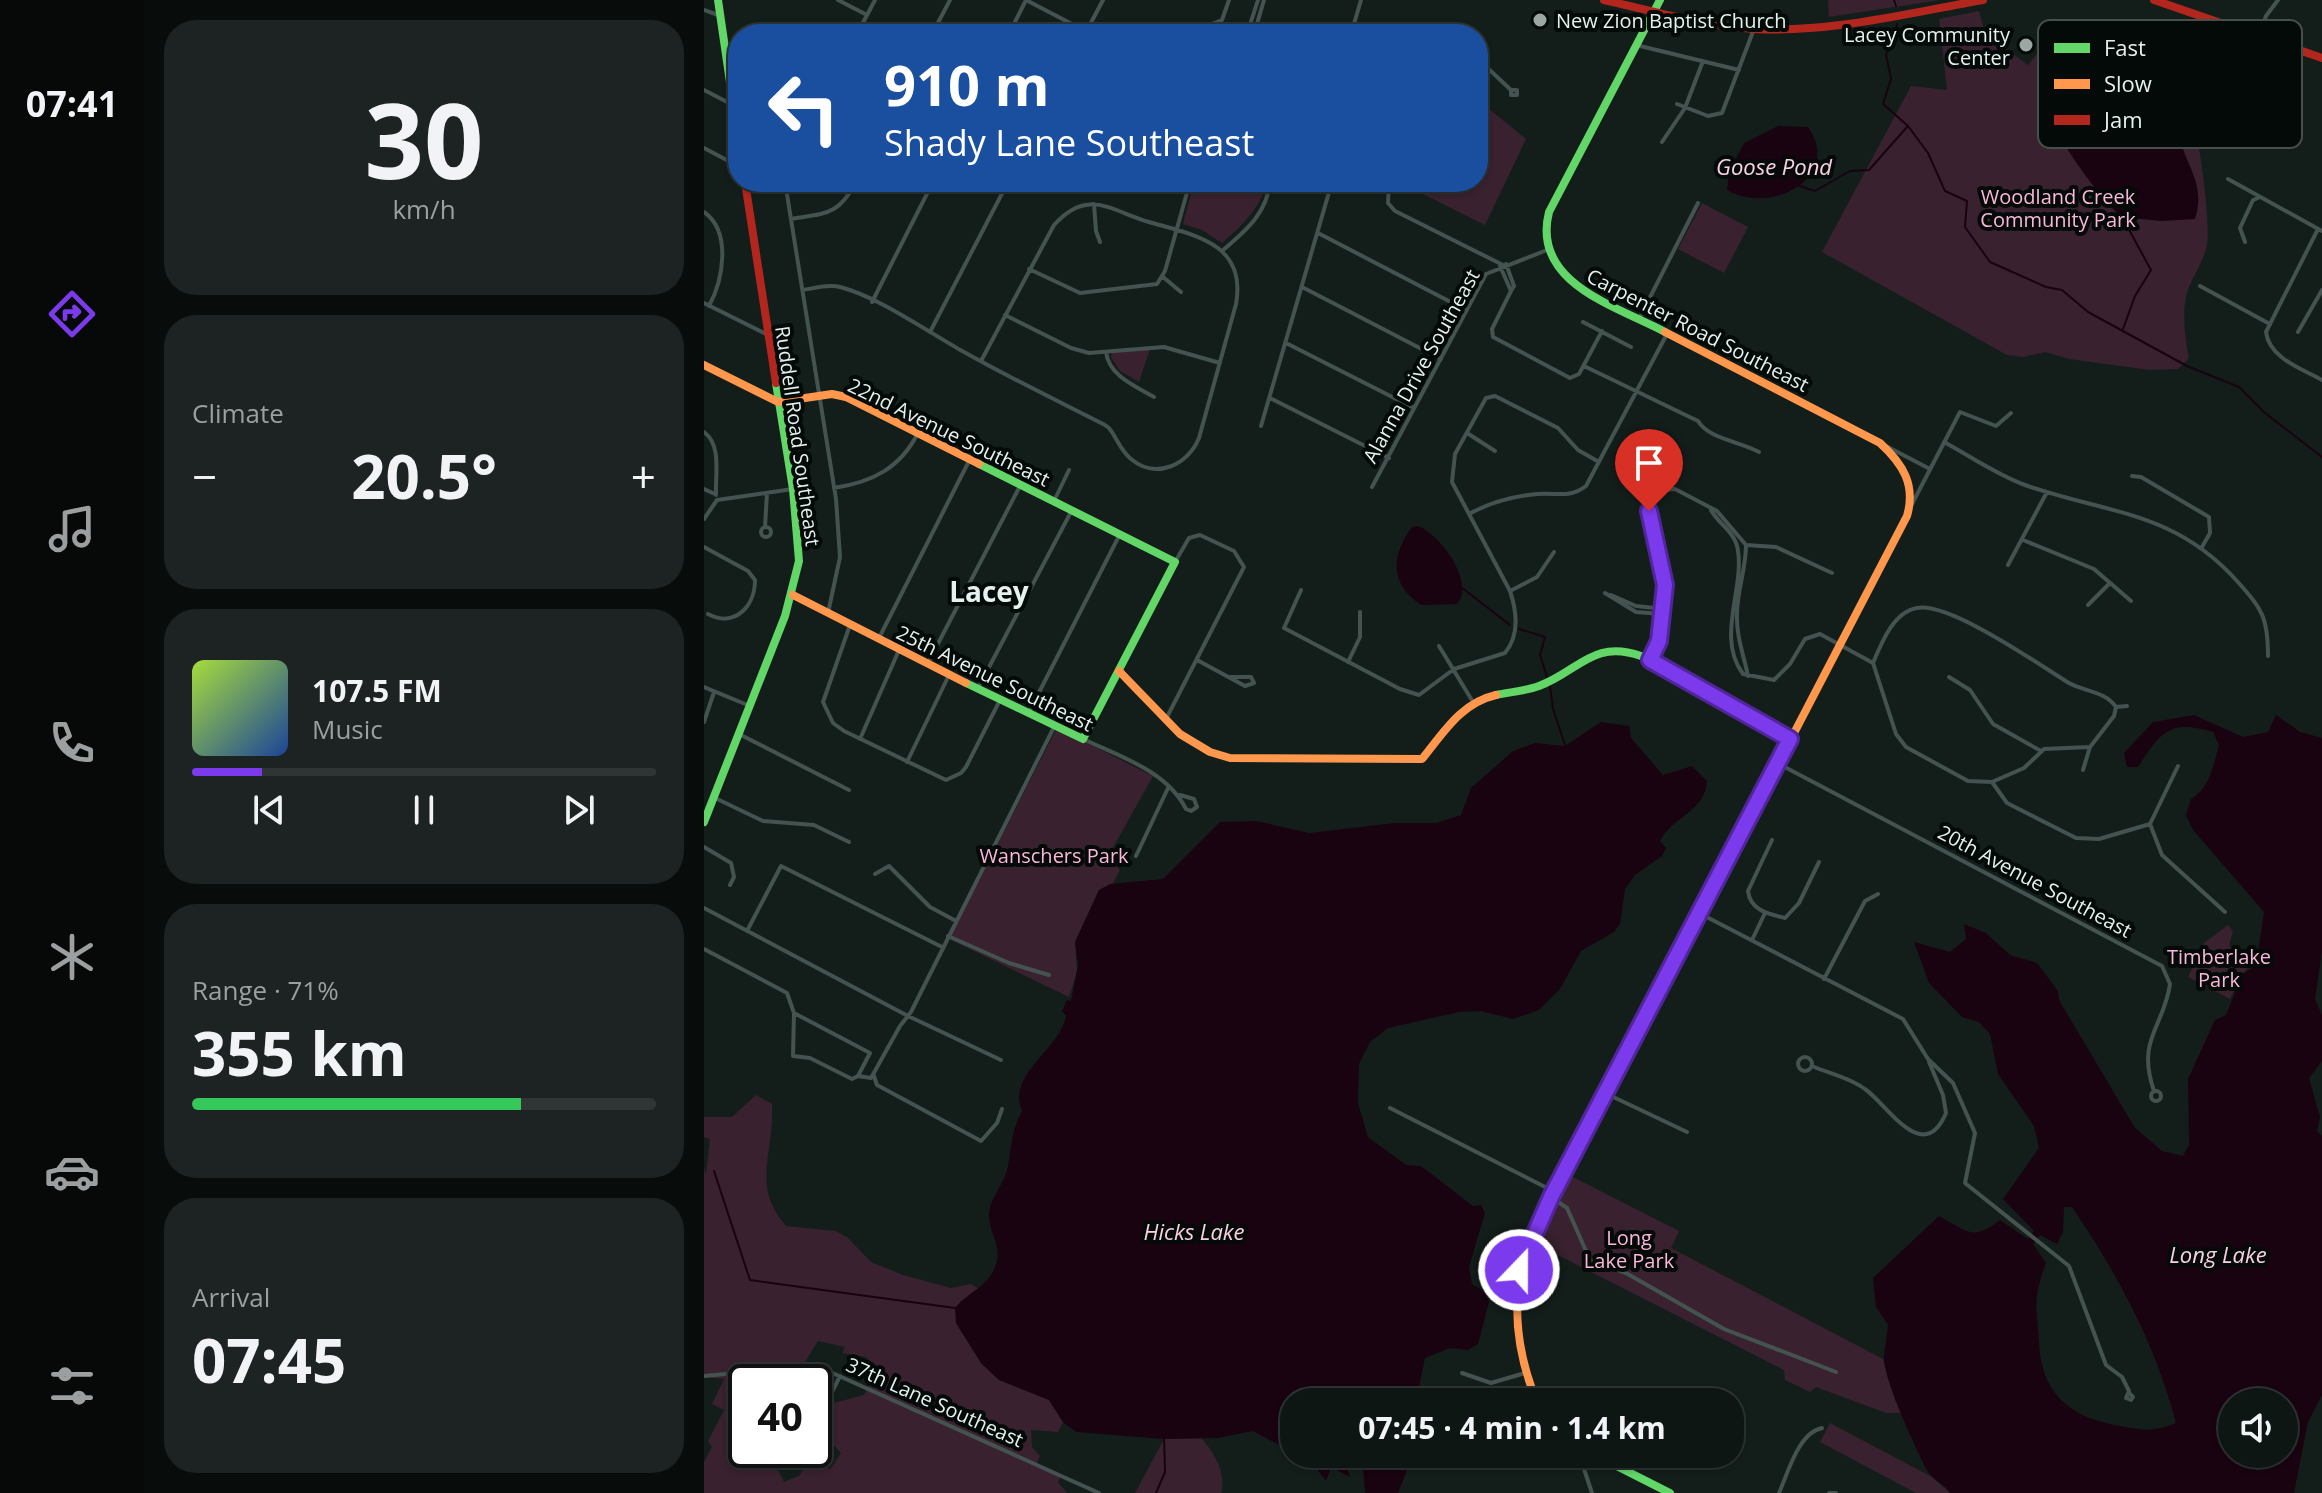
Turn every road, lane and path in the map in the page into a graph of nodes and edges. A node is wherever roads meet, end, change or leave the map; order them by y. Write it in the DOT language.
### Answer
graph roads {
  1 [pos="718,0"];
  2 [pos="838,0"];
  3 [pos="875,0"];
  4 [pos="950,0"];
  5 [pos="1026,0"];
  6 [pos="1103,0"];
  7 [pos="1229,0"];
  8 [pos="1258,0"];
  9 [pos="1264,0"];
  10 [pos="1361,0"];
  11 [pos="1604,0"];
  12 [pos="1660,0"];
  13 [pos="1983,0"];
  14 [pos="2154,0"];
  15 [pos="2278,0"];
  16 [pos="2178,4"];
  17 [pos="704,10"];
  18 [pos="1654,11"];
  19 [pos="718,15"];
  20 [pos="867,15"];
  21 [pos="2218,20"];
  22 [pos="2265,20"];
  23 [pos="862,24"];
  24 [pos="937,24"];
  25 [pos="1014,24"];
  26 [pos="1071,24"];
  27 [pos="1092,24"];
  28 [pos="1212,24"];
  29 [pos="1250,24"];
  30 [pos="1257,24"];
  31 [pos="1354,24"];
  32 [pos="1754,29"];
  33 [pos="1636,45"];
  34 [pos="2302,51"];
  35 [pos="2322,58"];
  36 [pos="1703,61"];
  37 [pos="1488,68"];
  38 [pos="1739,70"];
  39 [pos="728,75"];
  40 [pos="704,90"];
  41 [pos="1511,90"];
  42 [pos="728,102"];
  43 [pos="1677,104"];
  44 [pos="1685,108"];
  45 [pos="1662,142"];
  46 [pos="704,148"];
  47 [pos="728,161"];
  48 [pos="2228,179"];
  49 [pos="747,192"];
  50 [pos="787,192"];
  51 [pos="850,192"];
  52 [pos="928,192"];
  53 [pos="1003,192"];
  54 [pos="1187,192"];
  55 [pos="1269,192"];
  56 [pos="1329,192"];
  57 [pos="1389,192"];
  58 [pos="2260,198"];
  59 [pos="1698,203"];
  60 [pos="1094,204"];
  61 [pos="704,212"];
  62 [pos="791,219"];
  63 [pos="1177,230"];
  64 [pos="2320,230"];
  65 [pos="1318,233"];
  66 [pos="717,234"];
  67 [pos="707,235"];
  68 [pos="1100,242"];
  69 [pos="2245,242"];
  70 [pos="1547,250"];
  71 [pos="1222,251"];
  72 [pos="1503,265"];
  73 [pos="1029,269"];
  74 [pos="1163,277"];
  75 [pos="2200,286"];
  76 [pos="1302,287"];
  77 [pos="803,290"];
  78 [pos="2322,290"];
  79 [pos="1181,292"];
  80 [pos="2315,298"];
  81 [pos="872,302"];
  82 [pos="2322,302"];
  83 [pos="707,305"];
  84 [pos="1466,310"];
  85 [pos="1005,315"];
  86 [pos="1640,317"];
  87 [pos="1583,322"];
  88 [pos="2269,323"];
  89 [pos="1602,331"];
  90 [pos="930,332"];
  91 [pos="1668,332"];
  92 [pos="2298,332"];
  93 [pos="768,335"];
  94 [pos="1286,343"];
  95 [pos="1631,347"];
  96 [pos="1106,352"];
  97 [pos="1441,359"];
  98 [pos="981,361"];
  99 [pos="1220,363"];
  100 [pos="704,365"];
  101 [pos="1584,366"];
  102 [pos="2322,380"];
  103 [pos="1635,393"];
  104 [pos="819,396"];
  105 [pos="1154,397"];
  106 [pos="1270,398"];
  107 [pos="778,402"];
  108 [pos="1414,408"];
  109 [pos="2011,413"];
  110 [pos="1261,426"];
  111 [pos="704,432"];
  112 [pos="918,433"];
  113 [pos="1467,433"];
  114 [pos="1944,442"];
  115 [pos="1880,443"];
  116 [pos="1495,451"];
  117 [pos="1759,452"];
  118 [pos="1389,458"];
  119 [pos="970,459"];
  120 [pos="1599,462"];
  121 [pos="1930,469"];
  122 [pos="1069,470"];
  123 [pos="2132,476"];
  124 [pos="1021,484"];
  125 [pos="1372,487"];
  126 [pos="834,488"];
  127 [pos="704,489"];
  128 [pos="793,489"];
  129 [pos="2047,492"];
  130 [pos="767,493"];
  131 [pos="717,498"];
  132 [pos="1054,501"];
  133 [pos="1710,508"];
  134 [pos="1072,510"];
  135 [pos="1909,510"];
  136 [pos="1469,514"];
  137 [pos="704,519"];
  138 [pos="765,527"];
  139 [pos="1120,534"];
  140 [pos="2023,540"];
  141 [pos="1746,545"];
  142 [pos="704,547"];
  143 [pos="2202,547"];
  144 [pos="1554,552"];
  145 [pos="1175,562"];
  146 [pos="2008,565"];
  147 [pos="1832,573"];
  148 [pos="2110,583"];
  149 [pos="1301,590"];
  150 [pos="1510,591"];
  151 [pos="793,595"];
  152 [pos="2131,601"];
  153 [pos="2088,605"];
  154 [pos="1360,612"];
  155 [pos="1663,612"];
  156 [pos="828,613"];
  157 [pos="708,614"];
  158 [pos="850,625"];
  159 [pos="879,639"];
  160 [pos="1840,644"];
  161 [pos="1439,646"];
  162 [pos="899,650"];
  163 [pos="2268,656"];
  164 [pos="1647,659"];
  165 [pos="1197,660"];
  166 [pos="1348,662"];
  167 [pos="1873,663"];
  168 [pos="928,664"];
  169 [pos="1454,669"];
  170 [pos="1119,671"];
  171 [pos="949,675"];
  172 [pos="1748,676"];
  173 [pos="1229,677"];
  174 [pos="1949,677"];
  175 [pos="704,687"];
  176 [pos="977,689"];
  177 [pos="714,692"];
  178 [pos="1000,700"];
  179 [pos="1473,702"];
  180 [pos="751,706"];
  181 [pos="2127,706"];
  182 [pos="2116,707"];
  183 [pos="1028,714"];
  184 [pos="1165,721"];
  185 [pos="704,722"];
  186 [pos="1054,727"];
  187 [pos="739,734"];
  188 [pos="860,739"];
  189 [pos="1083,739"];
  190 [pos="1790,739"];
  191 [pos="2090,747"];
  192 [pos="2041,751"];
  193 [pos="907,762"];
  194 [pos="1777,763"];
  195 [pos="2178,766"];
  196 [pos="2083,770"];
  197 [pos="1992,782"];
  198 [pos="1169,786"];
  199 [pos="849,790"];
  200 [pos="1180,795"];
  201 [pos="715,798"];
  202 [pos="704,822"];
  203 [pos="2150,824"];
  204 [pos="1772,840"];
  205 [pos="849,842"];
  206 [pos="704,847"];
  207 [pos="1136,856"];
  208 [pos="1819,862"];
  209 [pos="875,874"];
  210 [pos="730,885"];
  211 [pos="1878,894"];
  212 [pos="704,908"];
  213 [pos="2225,912"];
  214 [pos="1698,913"];
  215 [pos="1765,913"];
  216 [pos="956,921"];
  217 [pos="747,931"];
  218 [pos="948,936"];
  219 [pos="1752,941"];
  220 [pos="943,947"];
  221 [pos="704,949"];
  222 [pos="1049,975"];
  223 [pos="1824,979"];
  224 [pos="794,1013"];
  225 [pos="908,1016"];
  226 [pos="1928,1059"];
  227 [pos="1001,1060"];
  228 [pos="1812,1066"];
  229 [pos="858,1076"];
  230 [pos="874,1076"];
  231 [pos="2154,1091"];
  232 [pos="1605,1093"];
  233 [pos="1390,1108"];
  234 [pos="1002,1109"];
  235 [pos="1687,1132"];
  236 [pos="1553,1195"];
  237 [pos="1836,1372"];
  238 [pos="1462,1373"];
  239 [pos="1525,1373"];
  240 [pos="728,1374"];
  241 [pos="832,1374"];
  242 [pos="704,1376"];
  243 [pos="840,1376"];
  244 [pos="1531,1388"];
  245 [pos="832,1392"];
  246 [pos="2129,1393"];
  247 [pos="1822,1428"];
  248 [pos="1584,1468"];
  249 [pos="1621,1468"];
  250 [pos="1099,1493"];
  251 [pos="1592,1493"];
  252 [pos="1670,1493"];
  253 [pos="1779,1493"];
  254 [pos="1829,1493"];
  255 [pos="1836,1493"];
  1 -- 19 [label="street"];
  2 -- 20 [label="street"];
  3 -- 20 [label="street"];
  4 -- 24 [label="street"];
  5 -- 25 [label="street"];
  5 -- 26 [label="street"];
  6 -- 27 [label="street"];
  7 -- 28 [label="street"];
  8 -- 29 [label="street"];
  9 -- 30 [label="street"];
  10 -- 31 [label="street"];
  11 -- 18 [label="street"];
  12 -- 18 [label="street"];
  13 -- 32 [label="street"];
  14 -- 16 [label="street"];
  15 -- 22 [label="street"];
  16 -- 21 [label="street"];
  17 -- 19 [label="street"];
  18 -- 32 [label="street"];
  18 -- 33 [label="street"];
  19 -- 39 [label="street"];
  20 -- 23 [label="street"];
  32 -- 38 [label="street"];
  33 -- 36 [label="street"];
  33 -- 70 [label="street"];
  34 -- 35 [label="street"];
  36 -- 38 [label="street"];
  36 -- 44 [label="street"];
  37 -- 41 [label="street"];
  38 -- 44 [label="street"];
  40 -- 42 [label="street"];
  43 -- 44 [label="street"];
  44 -- 45 [label="street"];
  46 -- 47 [label="street"];
  48 -- 58 [label="street"];
  49 -- 93 [label="street, Ruddell Road Southeast"];
  50 -- 62 [label="street"];
  51 -- 62 [label="street"];
  52 -- 81 [label="street"];
  53 -- 90 [label="street"];
  54 -- 63 [label="street"];
  55 -- 71 [label="street"];
  56 -- 65 [label="street"];
  57 -- 72 [label="street"];
  58 -- 64 [label="street"];
  58 -- 69 [label="street"];
  59 -- 86 [label="street"];
  60 -- 63 [label="street"];
  60 -- 68 [label="street"];
  60 -- 73 [label="street"];
  61 -- 66 [label="street"];
  62 -- 77 [label="street"];
  63 -- 71 [label="street"];
  63 -- 74 [label="street"];
  64 -- 88 [label="street"];
  65 -- 76 [label="street"];
  65 -- 84 [label="street"];
  66 -- 67 [label="street"];
  66 -- 83 [label="street"];
  70 -- 72 [label="street, Alanna Drive Southeast"];
  70 -- 86 [label="street, Carpenter Road Southeast"];
  71 -- 99 [label="street"];
  72 -- 84 [label="street, Alanna Drive Southeast"];
  72 -- 101 [label="street"];
  73 -- 74 [label="street"];
  73 -- 85 [label="street"];
  74 -- 79 [label="street"];
  75 -- 88 [label="street"];
  76 -- 94 [label="street"];
  76 -- 97 [label="street"];
  77 -- 81 [label="street"];
  77 -- 104 [label="street"];
  78 -- 80 [label="street"];
  80 -- 82 [label="street"];
  80 -- 92 [label="street"];
  81 -- 90 [label="street"];
  83 -- 93 [label="street"];
  84 -- 97 [label="street, Alanna Drive Southeast"];
  85 -- 96 [label="street"];
  85 -- 98 [label="street"];
  86 -- 91 [label="street, Carpenter Road Southeast"];
  87 -- 89 [label="street"];
  88 -- 102 [label="street"];
  89 -- 95 [label="street"];
  89 -- 101 [label="street"];
  90 -- 98 [label="street"];
  91 -- 103 [label="street"];
  91 -- 115 [label="street, Carpenter Road Southeast"];
  93 -- 107 [label="street, Ruddell Road Southeast"];
  94 -- 106 [label="street"];
  94 -- 108 [label="street"];
  96 -- 99 [label="street"];
  96 -- 105 [label="street"];
  97 -- 108 [label="street, Alanna Drive Southeast"];
  98 -- 99 [label="street"];
  100 -- 107 [label="street"];
  101 -- 103 [label="street"];
  103 -- 117 [label="street"];
  103 -- 120 [label="street"];
  104 -- 107 [label="street, 22nd Avenue Southeast"];
  104 -- 112 [label="street, 22nd Avenue Southeast"];
  104 -- 126 [label="street"];
  106 -- 110 [label="street"];
  106 -- 118 [label="street"];
  107 -- 128 [label="street, Ruddell Road Southeast"];
  108 -- 118 [label="street, Alanna Drive Southeast"];
  109 -- 114 [label="street"];
  111 -- 131 [label="street"];
  112 -- 119 [label="street, 22nd Avenue Southeast"];
  112 -- 126 [label="street"];
  113 -- 116 [label="street"];
  113 -- 120 [label="street"];
  113 -- 136 [label="street"];
  114 -- 121 [label="street"];
  114 -- 129 [label="street"];
  115 -- 121 [label="street, Carpenter Road Southeast"];
  115 -- 135 [label="street, Carpenter Road Southeast"];
  118 -- 125 [label="street, Alanna Drive Southeast"];
  119 -- 124 [label="street, 22nd Avenue Southeast"];
  119 -- 159 [label="street"];
  120 -- 136 [label="street"];
  121 -- 135 [label="street"];
  122 -- 132 [label="street"];
  123 -- 143 [label="street"];
  124 -- 132 [label="street, 22nd Avenue Southeast"];
  124 -- 168 [label="street"];
  126 -- 156 [label="street"];
  127 -- 131 [label="street"];
  128 -- 130 [label="street"];
  128 -- 151 [label="street, Ruddell Road Southeast"];
  129 -- 140 [label="street"];
  129 -- 143 [label="street"];
  130 -- 131 [label="street"];
  130 -- 138 [label="street"];
  131 -- 137 [label="street"];
  132 -- 134 [label="street, 22nd Avenue Southeast"];
  133 -- 141 [label="street"];
  133 -- 155 [label="street"];
  133 -- 172 [label="street"];
  134 -- 139 [label="street, 22nd Avenue Southeast"];
  134 -- 176 [label="street"];
  135 -- 160 [label="street"];
  136 -- 150 [label="street"];
  139 -- 145 [label="street, 22nd Avenue Southeast"];
  139 -- 183 [label="street"];
  140 -- 146 [label="street"];
  140 -- 148 [label="street"];
  141 -- 147 [label="street"];
  141 -- 172 [label="street"];
  142 -- 157 [label="street"];
  143 -- 163 [label="street"];
  144 -- 150 [label="street"];
  145 -- 165 [label="street"];
  145 -- 170 [label="street"];
  148 -- 152 [label="street"];
  148 -- 153 [label="street"];
  149 -- 166 [label="street"];
  150 -- 169 [label="street"];
  151 -- 156 [label="street, 25th Avenue Southeast"];
  151 -- 180 [label="street, Ruddell Road Southeast"];
  154 -- 166 [label="street"];
  155 -- 155 [label="street"];
  155 -- 164 [label="street"];
  156 -- 158 [label="street, 25th Avenue Southeast"];
  158 -- 159 [label="street, 25th Avenue Southeast"];
  158 -- 188 [label="street"];
  159 -- 162 [label="street, 25th Avenue Southeast"];
  160 -- 167 [label="street"];
  160 -- 172 [label="street"];
  160 -- 190 [label="street"];
  161 -- 169 [label="street"];
  162 -- 168 [label="street, 25th Avenue Southeast"];
  162 -- 188 [label="street"];
  164 -- 179 [label="street"];
  164 -- 190 [label="street"];
  165 -- 173 [label="street"];
  165 -- 184 [label="street"];
  166 -- 169 [label="street"];
  167 -- 182 [label="street"];
  167 -- 197 [label="street"];
  168 -- 171 [label="street, 25th Avenue Southeast"];
  169 -- 179 [label="street"];
  170 -- 184 [label="street"];
  170 -- 189 [label="street"];
  171 -- 176 [label="street, 25th Avenue Southeast"];
  171 -- 193 [label="street"];
  173 -- 173 [label="street"];
  174 -- 192 [label="street"];
  175 -- 177 [label="street"];
  176 -- 178 [label="street, 25th Avenue Southeast"];
  177 -- 180 [label="street"];
  177 -- 185 [label="street"];
  178 -- 183 [label="street, 25th Avenue Southeast"];
  178 -- 193 [label="street"];
  179 -- 184 [label="street"];
  180 -- 187 [label="street, Ruddell Road Southeast"];
  181 -- 182 [label="street"];
  182 -- 191 [label="street"];
  183 -- 186 [label="street, 25th Avenue Southeast"];
  186 -- 189 [label="street, 25th Avenue Southeast"];
  186 -- 216 [label="street"];
  187 -- 199 [label="street"];
  187 -- 201 [label="street, Ruddell Road Southeast"];
  188 -- 193 [label="street"];
  189 -- 198 [label="street, 25th Avenue Southeast"];
  190 -- 194 [label="street"];
  191 -- 192 [label="street"];
  191 -- 196 [label="street"];
  192 -- 197 [label="street"];
  194 -- 214 [label="street"];
  194 -- 231 [label="street, 20th Avenue Southeast"];
  195 -- 203 [label="street"];
  197 -- 203 [label="street"];
  198 -- 200 [label="street, 25th Avenue Southeast"];
  198 -- 207 [label="street"];
  200 -- 200 [label="street, 25th Avenue Southeast"];
  201 -- 202 [label="street, Ruddell Road Southeast"];
  201 -- 205 [label="street"];
  203 -- 213 [label="street"];
  204 -- 215 [label="street"];
  206 -- 210 [label="street"];
  208 -- 215 [label="street"];
  209 -- 216 [label="street"];
  211 -- 223 [label="street"];
  212 -- 217 [label="street"];
  214 -- 219 [label="street"];
  214 -- 232 [label="street"];
  215 -- 219 [label="street"];
  216 -- 218 [label="street"];
  217 -- 220 [label="street"];
  217 -- 225 [label="street"];
  218 -- 220 [label="street"];
  218 -- 222 [label="street"];
  219 -- 223 [label="street"];
  220 -- 225 [label="street"];
  221 -- 224 [label="street"];
  223 -- 226 [label="street"];
  224 -- 229 [label="street"];
  224 -- 229 [label="street"];
  225 -- 227 [label="street"];
  225 -- 230 [label="street"];
  226 -- 228 [label="street"];
  226 -- 246 [label="street"];
  229 -- 230 [label="street"];
  230 -- 234 [label="street"];
  232 -- 235 [label="street"];
  232 -- 236 [label="street"];
  233 -- 236 [label="street"];
  236 -- 237 [label="street"];
  236 -- 239 [label="street"];
  238 -- 239 [label="street"];
  239 -- 244 [label="street"];
  240 -- 242 [label="street, 37th Lane Southeast"];
  241 -- 243 [label="street, 37th Lane Southeast"];
  243 -- 245 [label="street"];
  243 -- 250 [label="street, 37th Lane Southeast"];
  247 -- 253 [label="street"];
  248 -- 251 [label="street"];
  249 -- 252 [label="street"];
  254 -- 255 [label="street"];
}
